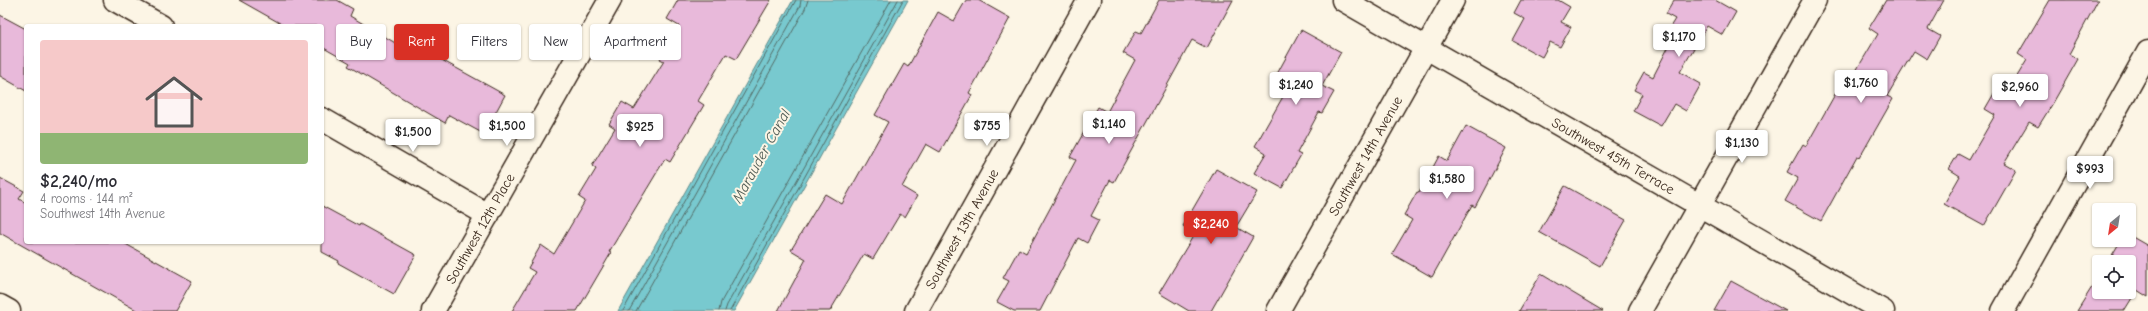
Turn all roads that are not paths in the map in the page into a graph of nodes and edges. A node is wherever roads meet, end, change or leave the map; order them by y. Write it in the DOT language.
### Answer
graph roads {
  1 [pos="115,0"];
  2 [pos="610,0"];
  3 [pos="1089,0"];
  4 [pos="1343,0"];
  5 [pos="1453,0"];
  6 [pos="1815,0"];
  7 [pos="157,24"];
  8 [pos="1426,48"];
  9 [pos="2148,52"];
  10 [pos="324,120"];
  11 [pos="1699,206"];
  12 [pos="488,216"];
  13 [pos="0,306"];
  14 [pos="9,311"];
  15 [pos="433,311"];
  16 [pos="916,311"];
  17 [pos="1278,311"];
  18 [pos="1640,311"];
  19 [pos="1883,311"];
  20 [pos="2003,311"];
  1 -- 7 [label="street"];
  2 -- 12 [label="street, Southwest 12th Place"];
  3 -- 16 [label="street, Southwest 13th Avenue"];
  4 -- 8 [label="street, Southwest 45th Terrace"];
  5 -- 8 [label="street, Southwest 14th Avenue"];
  6 -- 11 [label="street"];
  8 -- 11 [label="street, Southwest 45th Terrace"];
  8 -- 17 [label="street, Southwest 14th Avenue"];
  9 -- 20 [label="street"];
  10 -- 12 [label="street"];
  11 -- 18 [label="street"];
  11 -- 19 [label="street, Southwest 45th Terrace"];
  12 -- 15 [label="street, Southwest 12th Place"];
  13 -- 14 [label="street"];
}
